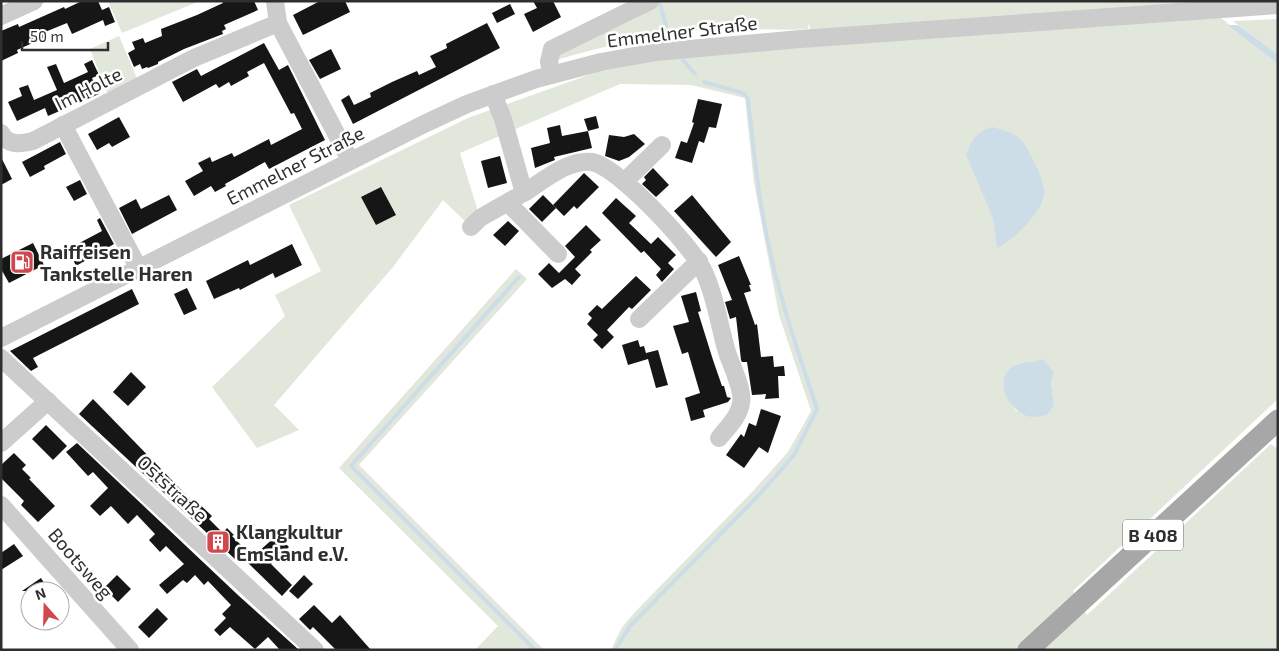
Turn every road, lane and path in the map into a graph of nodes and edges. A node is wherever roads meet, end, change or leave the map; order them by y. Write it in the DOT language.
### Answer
graph roads {
  1 [pos="34,1"];
  2 [pos="650,1"];
  3 [pos="276,2"];
  4 [pos="1255,4"];
  5 [pos="1278,5"];
  6 [pos="6,9"];
  7 [pos="278,23"];
  8 [pos="552,74"];
  9 [pos="493,94"];
  10 [pos="63,125"];
  11 [pos="1,134"];
  12 [pos="662,145"];
  13 [pos="350,160"];
  14 [pos="624,182"];
  15 [pos="524,193"];
  16 [pos="508,203"];
  17 [pos="471,227"];
  18 [pos="558,254"];
  19 [pos="699,261"];
  20 [pos="139,269"];
  21 [pos="639,319"];
  22 [pos="1,338"];
  23 [pos="1,358"];
  24 [pos="48,401"];
  25 [pos="1278,420"];
  26 [pos="719,438"];
  27 [pos="1,443"];
  28 [pos="1,505"];
  29 [pos="130,650"];
  30 [pos="315,650"];
  31 [pos="1028,650"];
  1 -- 6 [label="street"];
  2 -- 8 [label="street"];
  3 -- 7 [label="street"];
  4 -- 5 [label="street, Emmelner Straße"];
  4 -- 8 [label="street, Emmelner Straße"];
  7 -- 10 [label="street, Im Holte"];
  7 -- 13 [label="street"];
  8 -- 9 [label="street, Emmelner Straße"];
  9 -- 13 [label="street, Emmelner Straße"];
  9 -- 15 [label="street"];
  10 -- 11 [label="street, Im Holte"];
  10 -- 20 [label="street"];
  12 -- 14 [label="street"];
  13 -- 20 [label="street, Emmelner Straße"];
  14 -- 15 [label="street"];
  14 -- 19 [label="street"];
  15 -- 16 [label="street"];
  16 -- 17 [label="street"];
  16 -- 18 [label="street"];
  19 -- 21 [label="street"];
  19 -- 26 [label="street"];
  20 -- 22 [label="street, Emmelner Straße"];
  23 -- 24 [label="street, Oststraße"];
  24 -- 27 [label="street"];
  24 -- 30 [label="street, Oststraße"];
  25 -- 31 [label="main road, B 408"];
  28 -- 29 [label="street, Bootsweg"];
}
